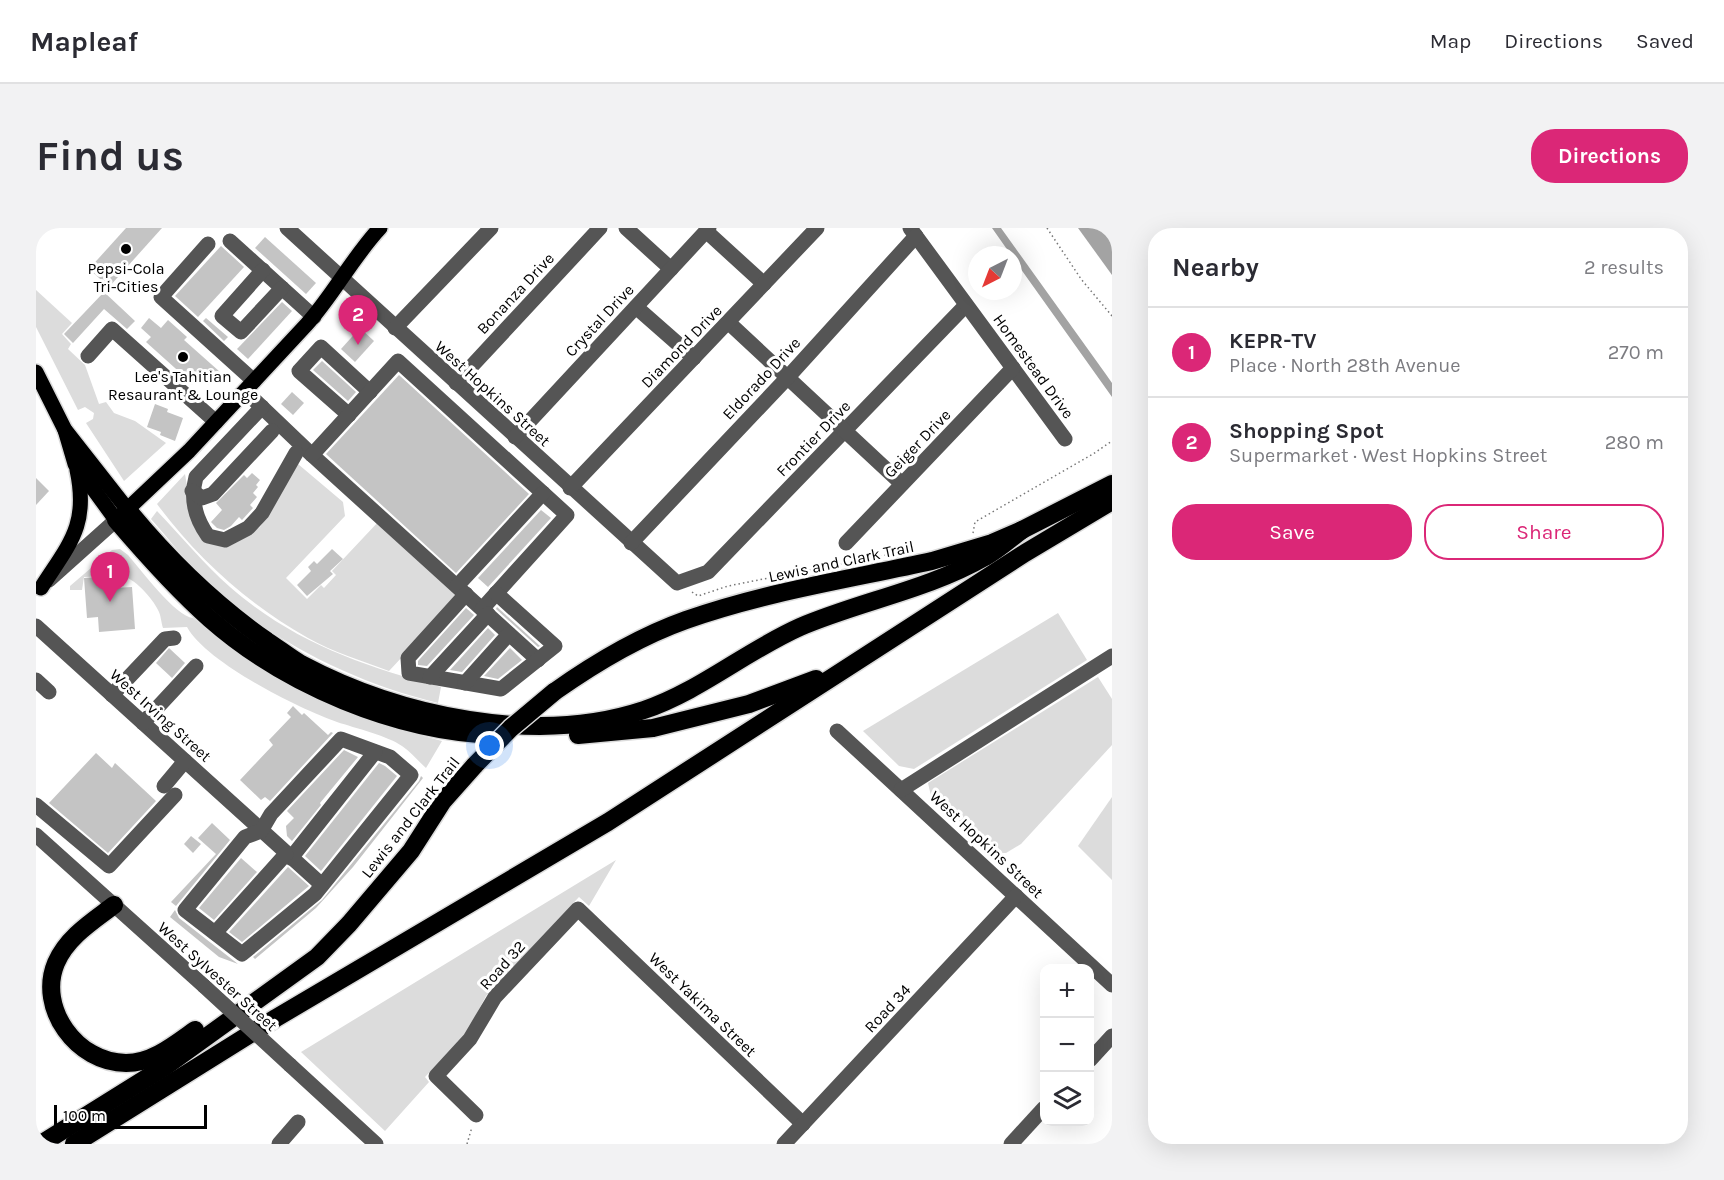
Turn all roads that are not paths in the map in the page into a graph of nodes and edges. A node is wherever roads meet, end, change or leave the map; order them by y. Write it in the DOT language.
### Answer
graph roads {
  1 [pos="287,228"];
  2 [pos="380,228"];
  3 [pos="491,228"];
  4 [pos="600,228"];
  5 [pos="626,228"];
  6 [pos="817,228"];
  7 [pos="707,230"];
  8 [pos="913,232"];
  9 [pos="230,240"];
  10 [pos="208,244"];
  11 [pos="671,269"];
  12 [pos="263,270"];
  13 [pos="341,278"];
  14 [pos="764,284"];
  15 [pos="282,288"];
  16 [pos="966,305"];
  17 [pos="636,307"];
  18 [pos="314,316"];
  19 [pos="728,322"];
  20 [pos="395,328"];
  21 [pos="88,356"];
  22 [pos="694,358"];
  23 [pos="1013,368"];
  24 [pos="36,372"];
  25 [pos="788,377"];
  26 [pos="456,383"];
  27 [pos="250,386"];
  28 [pos="370,392"];
  29 [pos="262,407"];
  30 [pos="349,415"];
  31 [pos="216,422"];
  32 [pos="64,430"];
  33 [pos="272,431"];
  34 [pos="845,431"];
  35 [pos="515,437"];
  36 [pos="1065,439"];
  37 [pos="296,453"];
  38 [pos="312,455"];
  39 [pos="75,464"];
  40 [pos="1112,483"];
  41 [pos="902,484"];
  42 [pos="570,488"];
  43 [pos="192,491"];
  44 [pos="543,493"];
  45 [pos="1112,501"];
  46 [pos="122,514"];
  47 [pos="1022,530"];
  48 [pos="631,543"];
  49 [pos="846,543"];
  50 [pos="678,583"];
  51 [pos="461,590"];
  52 [pos="38,591"];
  53 [pos="496,594"];
  54 [pos="485,612"];
  55 [pos="36,626"];
  56 [pos="509,634"];
  57 [pos="174,638"];
  58 [pos="892,640"];
  59 [pos="1112,656"];
  60 [pos="538,660"];
  61 [pos="196,666"];
  62 [pos="430,677"];
  63 [pos="36,680"];
  64 [pos="465,683"];
  65 [pos="49,692"];
  66 [pos="112,695"];
  67 [pos="143,723"];
  68 [pos="837,731"];
  69 [pos="375,752"];
  70 [pos="185,761"];
  71 [pos="901,790"];
  72 [pos="36,805"];
  73 [pos="261,831"];
  74 [pos="36,836"];
  75 [pos="289,856"];
  76 [pos="322,885"];
  77 [pos="1016,896"];
  78 [pos="114,904"];
  79 [pos="578,909"];
  80 [pos="349,924"];
  81 [pos="215,933"];
  82 [pos="1112,985"];
  83 [pos="1112,1036"];
  84 [pos="1094,1055"];
  85 [pos="1040,1112"];
  86 [pos="476,1114"];
  87 [pos="298,1122"];
  88 [pos="803,1124"];
  89 [pos="41,1144"];
  90 [pos="74,1144"];
  91 [pos="279,1144"];
  92 [pos="376,1144"];
  93 [pos="784,1144"];
  94 [pos="1011,1144"];
  1 -- 13 [label="street, West Hopkins Street"];
  2 -- 13 [label="main road"];
  3 -- 20 [label="street"];
  4 -- 26 [label="street, Bonanza Drive"];
  5 -- 11 [label="street"];
  6 -- 14 [label="street, Diamond Drive"];
  7 -- 11 [label="street, Crystal Drive"];
  7 -- 14 [label="street"];
  8 -- 16 [label="street, Homestead Drive"];
  8 -- 25 [label="street, Eldorado Drive"];
  9 -- 12 [label="street"];
  10 -- 27 [label="street"];
  11 -- 17 [label="street, Crystal Drive"];
  12 -- 15 [label="street"];
  12 -- 15 [label="street"];
  13 -- 18 [label="main road"];
  13 -- 20 [label="street, West Hopkins Street"];
  14 -- 19 [label="street, Diamond Drive"];
  15 -- 18 [label="street"];
  16 -- 23 [label="street, Homestead Drive"];
  16 -- 34 [label="street, Frontier Drive"];
  17 -- 22 [label="street"];
  17 -- 35 [label="street, Crystal Drive"];
  18 -- 27 [label="main road"];
  19 -- 22 [label="street, Diamond Drive"];
  19 -- 25 [label="street"];
  20 -- 26 [label="street, West Hopkins Street"];
  21 -- 31 [label="street"];
  22 -- 42 [label="street, Diamond Drive"];
  23 -- 36 [label="street, Homestead Drive"];
  23 -- 41 [label="street, Geiger Drive"];
  24 -- 32 [label="main road"];
  25 -- 34 [label="street"];
  25 -- 48 [label="street, Eldorado Drive"];
  26 -- 35 [label="street, West Hopkins Street"];
  27 -- 29 [label="street"];
  27 -- 31 [label="main road"];
  28 -- 30 [label="street"];
  28 -- 30 [label="street"];
  28 -- 44 [label="street"];
  29 -- 38 [label="street"];
  29 -- 43 [label="street"];
  30 -- 38 [label="street"];
  31 -- 46 [label="main road"];
  32 -- 39 [label="main road"];
  32 -- 46 [label="main road"];
  33 -- 43 [label="street"];
  34 -- 41 [label="street"];
  34 -- 50 [label="street, Frontier Drive"];
  35 -- 42 [label="street, West Hopkins Street"];
  37 -- 43 [label="street"];
  38 -- 51 [label="street"];
  39 -- 46 [label="main road"];
  39 -- 52 [label="main road"];
  40 -- 47 [label="highway, Lewis and Clark Trail"];
  41 -- 49 [label="street, Geiger Drive"];
  42 -- 48 [label="street, West Hopkins Street"];
  44 -- 51 [label="street"];
  44 -- 53 [label="street"];
  45 -- 58 [label="highway"];
  46 -- 47 [label="highway"];
  46 -- 52 [label="street"];
  46 -- 58 [label="highway"];
  47 -- 80 [label="highway, Lewis and Clark Trail, bridge"];
  48 -- 50 [label="street, West Hopkins Street"];
  51 -- 54 [label="street"];
  51 -- 62 [label="street"];
  53 -- 54 [label="street"];
  53 -- 60 [label="street"];
  54 -- 56 [label="street"];
  54 -- 62 [label="street"];
  55 -- 66 [label="street, West Irving Street"];
  56 -- 60 [label="street"];
  56 -- 64 [label="street"];
  57 -- 66 [label="street"];
  58 -- 90 [label="highway"];
  59 -- 71 [label="street"];
  60 -- 64 [label="street"];
  61 -- 67 [label="street"];
  62 -- 64 [label="street"];
  63 -- 65 [label="street"];
  66 -- 67 [label="street, West Irving Street"];
  67 -- 70 [label="street, West Irving Street"];
  68 -- 71 [label="street, West Hopkins Street"];
  69 -- 73 [label="street"];
  69 -- 75 [label="street"];
  69 -- 76 [label="street"];
  70 -- 72 [label="street"];
  70 -- 73 [label="street, West Irving Street"];
  71 -- 77 [label="street, West Hopkins Street"];
  73 -- 75 [label="street, West Irving Street"];
  73 -- 81 [label="street"];
  74 -- 78 [label="street, West Sylvester Street"];
  75 -- 76 [label="street, West Irving Street"];
  75 -- 81 [label="street"];
  76 -- 81 [label="street"];
  77 -- 82 [label="street, West Hopkins Street"];
  77 -- 88 [label="street, Road 34"];
  78 -- 80 [label="highway"];
  78 -- 92 [label="street, West Sylvester Street, bridge"];
  79 -- 86 [label="street, Road 32"];
  79 -- 88 [label="street, West Yakima Street"];
  80 -- 89 [label="highway, Lewis and Clark Trail"];
  83 -- 84 [label="street"];
  85 -- 94 [label="street"];
  87 -- 91 [label="street"];
  88 -- 93 [label="street, Road 34"];
}
